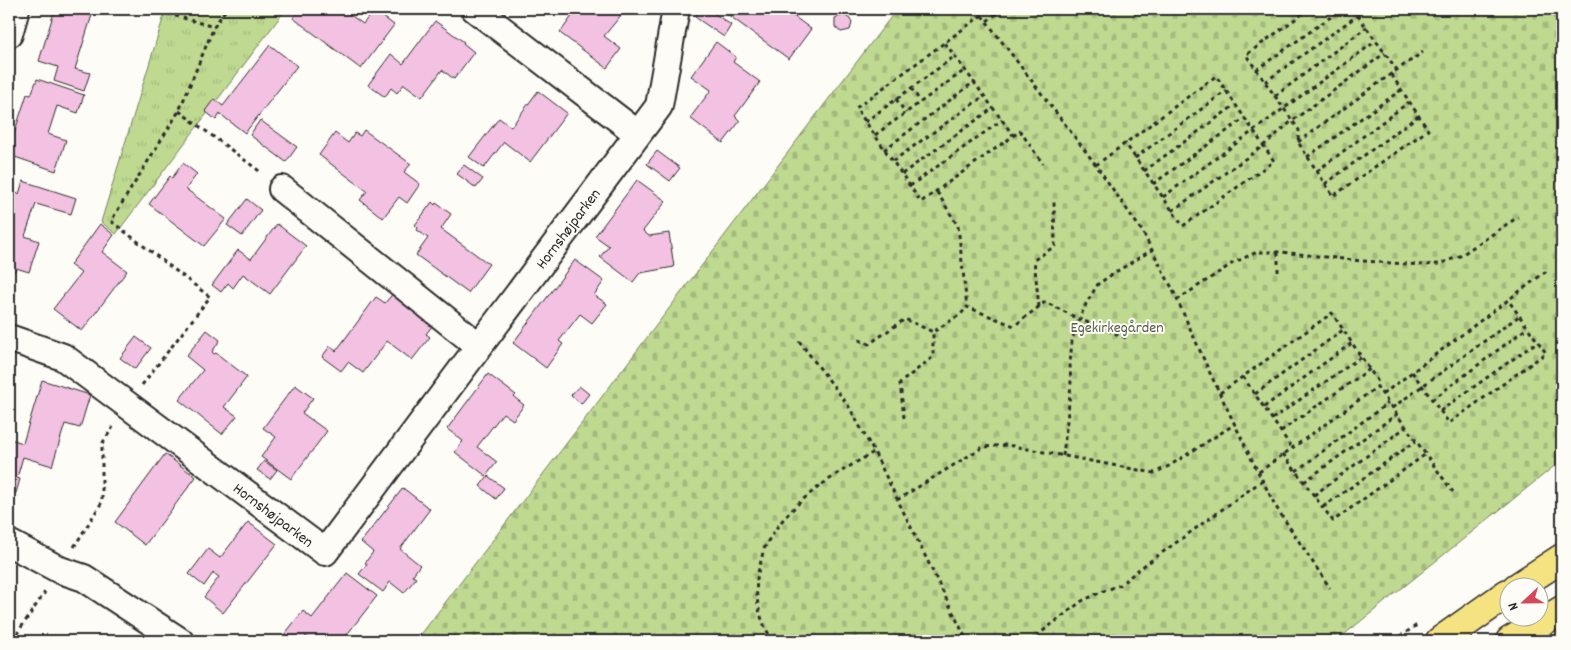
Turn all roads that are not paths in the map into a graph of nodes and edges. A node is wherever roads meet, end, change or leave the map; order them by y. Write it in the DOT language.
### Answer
graph roads {
  1 [pos="16,9"];
  2 [pos="475,9"];
  3 [pos="676,9"];
  4 [pos="9,34"];
  5 [pos="638,134"];
  6 [pos="282,189"];
  7 [pos="9,338"];
  8 [pos="479,346"];
  9 [pos="9,543"];
  10 [pos="1562,558"];
  11 [pos="1531,578"];
  12 [pos="1498,600"];
  13 [pos="1562,610"];
  14 [pos="180,641"];
  15 [pos="1440,641"];
  16 [pos="1510,641"];
  1 -- 4 [label="street"];
  2 -- 5 [label="street"];
  3 -- 5 [label="street, Hornshøjparken"];
  5 -- 8 [label="street, Hornshøjparken"];
  6 -- 8 [label="street"];
  7 -- 8 [label="street, Hornshøjparken"];
  9 -- 14 [label="street"];
  10 -- 11 [label="main road"];
  12 -- 15 [label="main road"];
  13 -- 16 [label="main road"];
}
